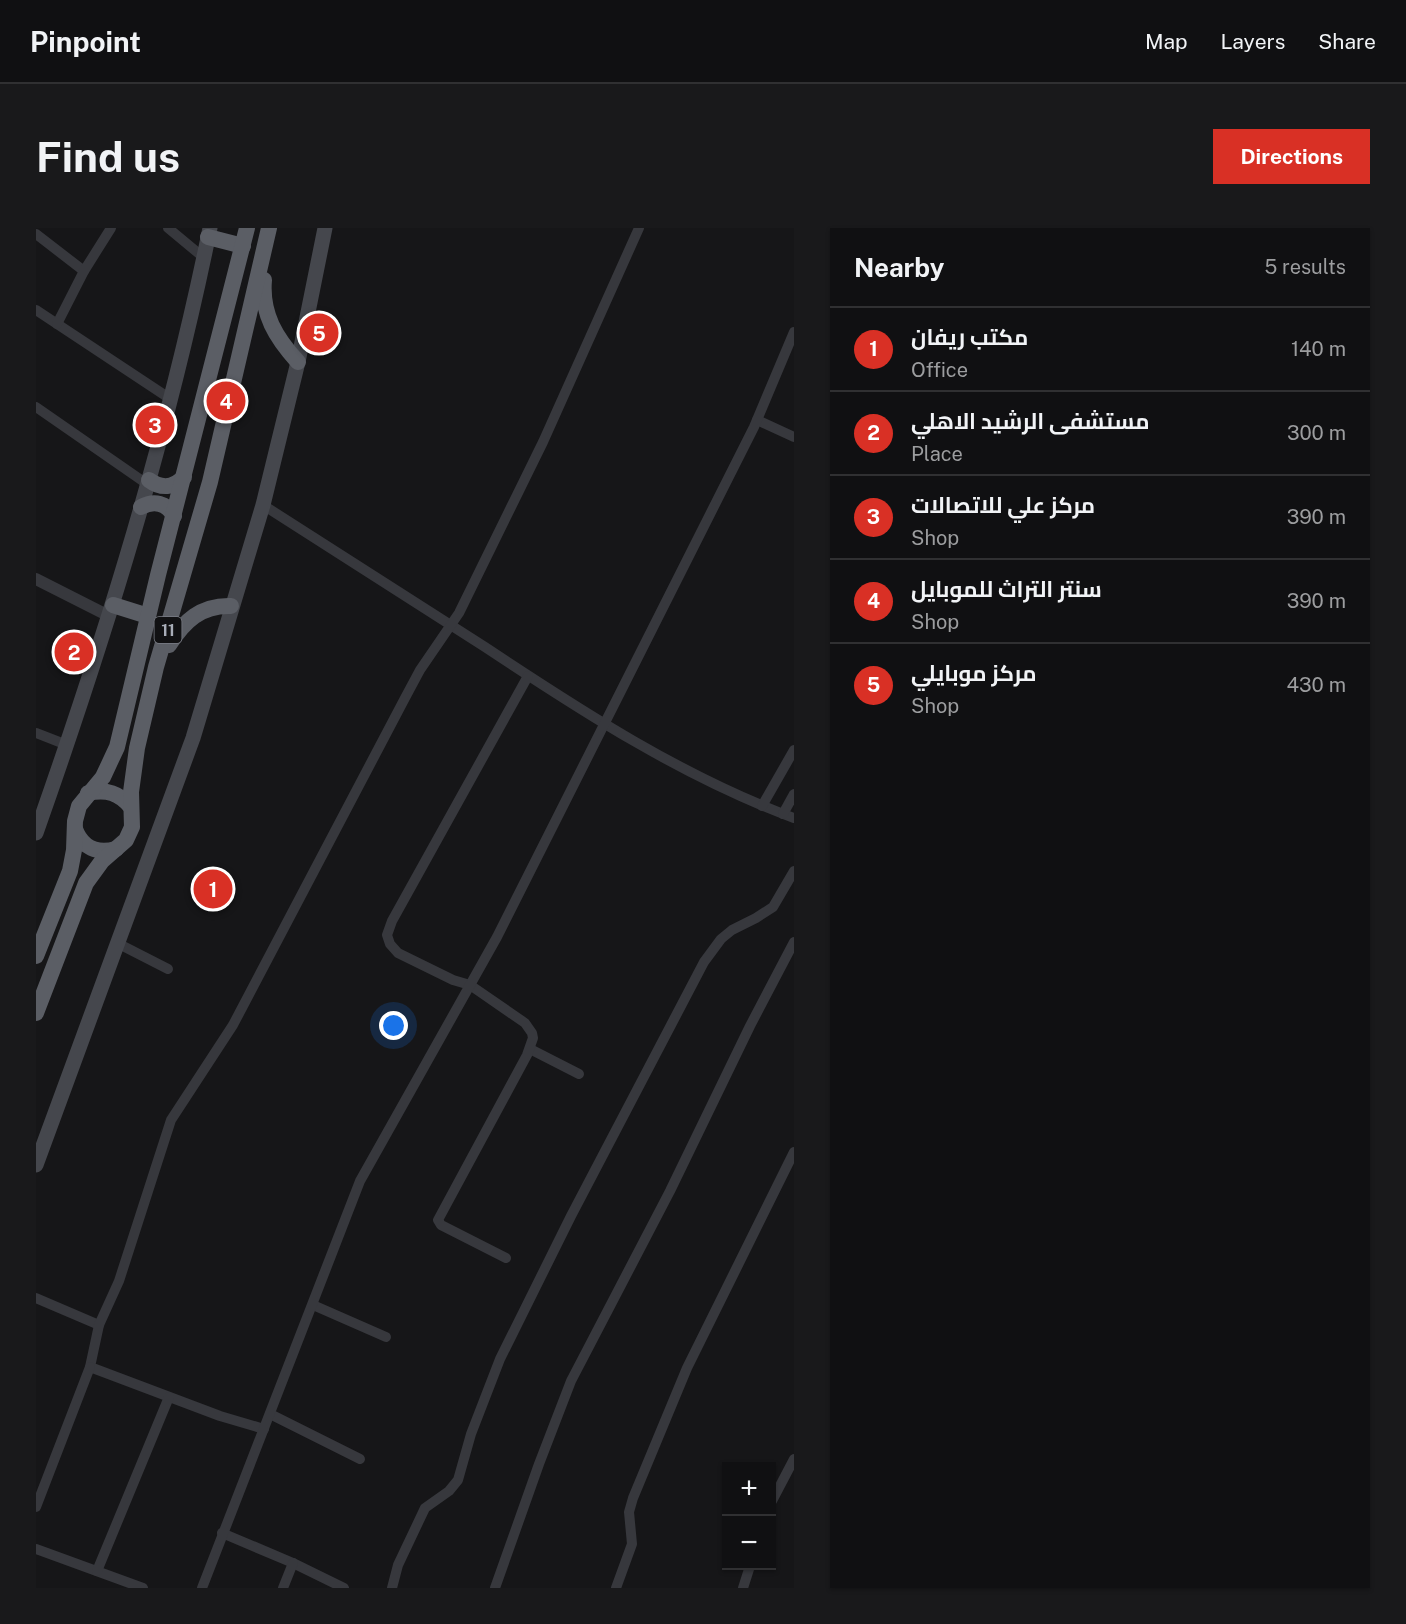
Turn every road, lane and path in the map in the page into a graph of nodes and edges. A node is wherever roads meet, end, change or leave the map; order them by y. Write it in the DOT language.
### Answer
graph roads {
  1 [pos="111,228"];
  2 [pos="168,228"];
  3 [pos="247,228"];
  4 [pos="325,228"];
  5 [pos="639,228"];
  6 [pos="209,233"];
  7 [pos="36,234"];
  8 [pos="268,235"];
  9 [pos="243,246"];
  10 [pos="203,257"];
  11 [pos="84,271"];
  12 [pos="36,310"];
  13 [pos="57,324"];
  14 [pos="794,332"];
  15 [pos="298,362"];
  16 [pos="172,400"];
  17 [pos="36,407"];
  18 [pos="757,420"];
  19 [pos="794,437"];
  20 [pos="184,477"];
  21 [pos="148,482"];
  22 [pos="263,505"];
  23 [pos="141,507"];
  24 [pos="174,516"];
  25 [pos="37,581"];
  26 [pos="231,606"];
  27 [pos="111,611"];
  28 [pos="148,616"];
  29 [pos="452,626"];
  30 [pos="156,667"];
  31 [pos="528,676"];
  32 [pos="604,723"];
  33 [pos="36,733"];
  34 [pos="67,745"];
  35 [pos="794,750"];
  36 [pos="88,793"];
  37 [pos="794,794"];
  38 [pos="762,806"];
  39 [pos="131,807"];
  40 [pos="783,814"];
  41 [pos="794,818"];
  42 [pos="75,829"];
  43 [pos="36,832"];
  44 [pos="116,849"];
  45 [pos="794,871"];
  46 [pos="794,942"];
  47 [pos="118,944"];
  48 [pos="36,956"];
  49 [pos="168,969"];
  50 [pos="470,985"];
  51 [pos="36,1013"];
  52 [pos="530,1049"];
  53 [pos="579,1074"];
  54 [pos="794,1152"];
  55 [pos="36,1165"];
  56 [pos="506,1258"];
  57 [pos="36,1298"];
  58 [pos="312,1305"];
  59 [pos="99,1325"];
  60 [pos="386,1338"];
  61 [pos="90,1367"];
  62 [pos="169,1397"];
  63 [pos="270,1414"];
  64 [pos="264,1430"];
  65 [pos="360,1459"];
  66 [pos="794,1460"];
  67 [pos="776,1492"];
  68 [pos="36,1507"];
  69 [pos="222,1533"];
  70 [pos="36,1549"];
  71 [pos="293,1563"];
  72 [pos="749,1570"];
  73 [pos="97,1571"];
  74 [pos="143,1588"];
  75 [pos="202,1588"];
  76 [pos="284,1588"];
  77 [pos="344,1588"];
  78 [pos="392,1588"];
  79 [pos="495,1588"];
  80 [pos="616,1588"];
  81 [pos="742,1588"];
  1 -- 11 [label="street"];
  2 -- 10 [label="street"];
  3 -- 9 [label="highway, 11"];
  4 -- 15 [label="main road"];
  5 -- 29 [label="street"];
  6 -- 9 [label="highway"];
  6 -- 10 [label="main road"];
  7 -- 11 [label="street"];
  8 -- 15 [label="highway"];
  8 -- 30 [label="highway, 11"];
  9 -- 20 [label="highway, 11"];
  10 -- 16 [label="main road"];
  11 -- 13 [label="street"];
  12 -- 13 [label="street"];
  13 -- 16 [label="street"];
  14 -- 18 [label="street"];
  15 -- 22 [label="main road"];
  16 -- 21 [label="main road"];
  17 -- 21 [label="street"];
  18 -- 19 [label="street"];
  18 -- 32 [label="street"];
  20 -- 21 [label="highway"];
  20 -- 24 [label="highway, 11"];
  21 -- 23 [label="main road"];
  22 -- 26 [label="main road"];
  22 -- 29 [label="street"];
  23 -- 24 [label="highway"];
  23 -- 27 [label="main road"];
  24 -- 28 [label="highway, 11"];
  25 -- 27 [label="street"];
  26 -- 30 [label="highway"];
  26 -- 47 [label="main road"];
  27 -- 28 [label="highway"];
  27 -- 34 [label="main road"];
  28 -- 36 [label="highway, 11"];
  29 -- 31 [label="street"];
  29 -- 59 [label="street"];
  30 -- 39 [label="highway, 11"];
  31 -- 32 [label="street"];
  31 -- 50 [label="street"];
  32 -- 38 [label="street"];
  32 -- 50 [label="street"];
  33 -- 34 [label="street"];
  34 -- 43 [label="main road"];
  35 -- 38 [label="street"];
  36 -- 39 [label="highway"];
  36 -- 42 [label="highway, 11"];
  37 -- 40 [label="street"];
  38 -- 40 [label="street"];
  39 -- 44 [label="highway, 11"];
  40 -- 41 [label="street"];
  42 -- 44 [label="highway"];
  42 -- 48 [label="highway, 11"];
  44 -- 51 [label="highway, 11"];
  45 -- 78 [label="street"];
  46 -- 79 [label="street"];
  47 -- 49 [label="street"];
  47 -- 55 [label="main road"];
  50 -- 52 [label="street"];
  50 -- 58 [label="street"];
  52 -- 53 [label="street"];
  52 -- 56 [label="street"];
  54 -- 80 [label="street"];
  57 -- 59 [label="street"];
  58 -- 60 [label="street"];
  58 -- 63 [label="street"];
  59 -- 61 [label="street"];
  61 -- 62 [label="street"];
  61 -- 68 [label="street"];
  62 -- 64 [label="street"];
  62 -- 73 [label="street"];
  63 -- 64 [label="street"];
  63 -- 65 [label="street"];
  64 -- 69 [label="street"];
  66 -- 67 [label="street"];
  69 -- 71 [label="street"];
  69 -- 75 [label="street"];
  70 -- 73 [label="street"];
  71 -- 76 [label="street"];
  71 -- 77 [label="street"];
  72 -- 81 [label="street"];
  73 -- 74 [label="street"];
}
